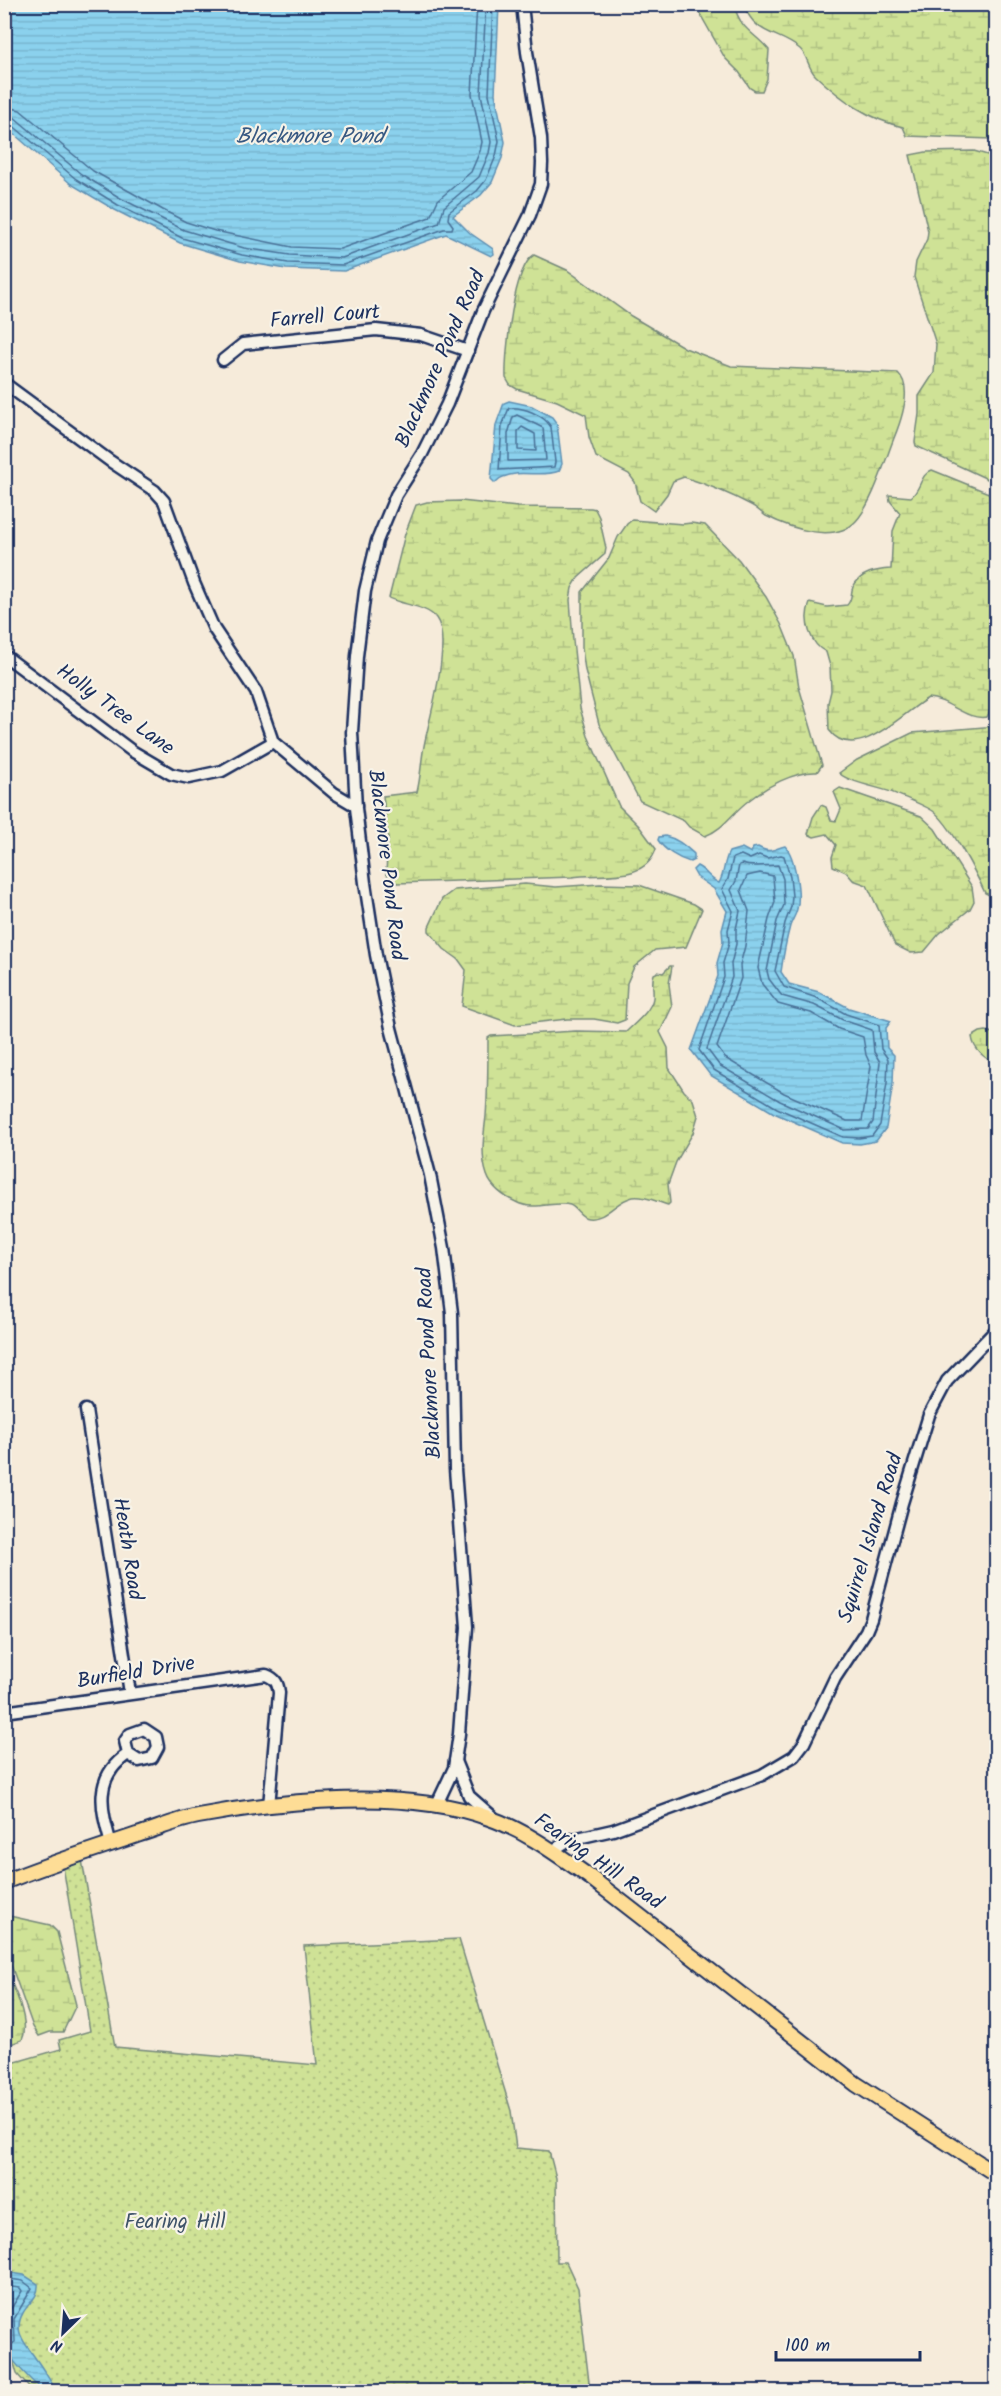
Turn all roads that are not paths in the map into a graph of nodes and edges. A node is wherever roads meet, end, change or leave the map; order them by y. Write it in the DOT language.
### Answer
graph roads {
  1 [pos="522,4"];
  2 [pos="468,351"];
  3 [pos="224,360"];
  4 [pos="4,383"];
  5 [pos="4,655"];
  6 [pos="273,742"];
  7 [pos="356,806"];
  8 [pos="996,1330"];
  9 [pos="86,1410"];
  10 [pos="130,1693"];
  11 [pos="4,1712"];
  12 [pos="128,1754"];
  13 [pos="455,1761"];
  14 [pos="436,1804"];
  15 [pos="269,1806"];
  16 [pos="500,1822"];
  17 [pos="111,1844"];
  18 [pos="552,1851"];
  19 [pos="4,1881"];
  20 [pos="996,2174"];
  1 -- 2 [label="street, Blackmore Pond Road"];
  2 -- 3 [label="street, Farrell Court"];
  2 -- 7 [label="street, Blackmore Pond Road"];
  4 -- 6 [label="street"];
  5 -- 6 [label="street, Holly Tree Lane"];
  6 -- 7 [label="street"];
  7 -- 13 [label="street, Blackmore Pond Road"];
  8 -- 18 [label="street, Squirrel Island Road"];
  9 -- 10 [label="street, Heath Road"];
  10 -- 11 [label="street, Burfield Drive"];
  10 -- 15 [label="street, Burfield Drive"];
  12 -- 17 [label="street"];
  13 -- 14 [label="street, Blackmore Pond Road"];
  13 -- 16 [label="street, Blackmore Pond Road"];
  14 -- 15 [label="main road, Fearing Hill Road"];
  14 -- 16 [label="main road, Fearing Hill Road"];
  15 -- 17 [label="main road, Fearing Hill Road"];
  16 -- 18 [label="main road, Fearing Hill Road"];
  17 -- 19 [label="main road, Fearing Hill Road"];
  18 -- 20 [label="main road, Fearing Hill Road"];
}
